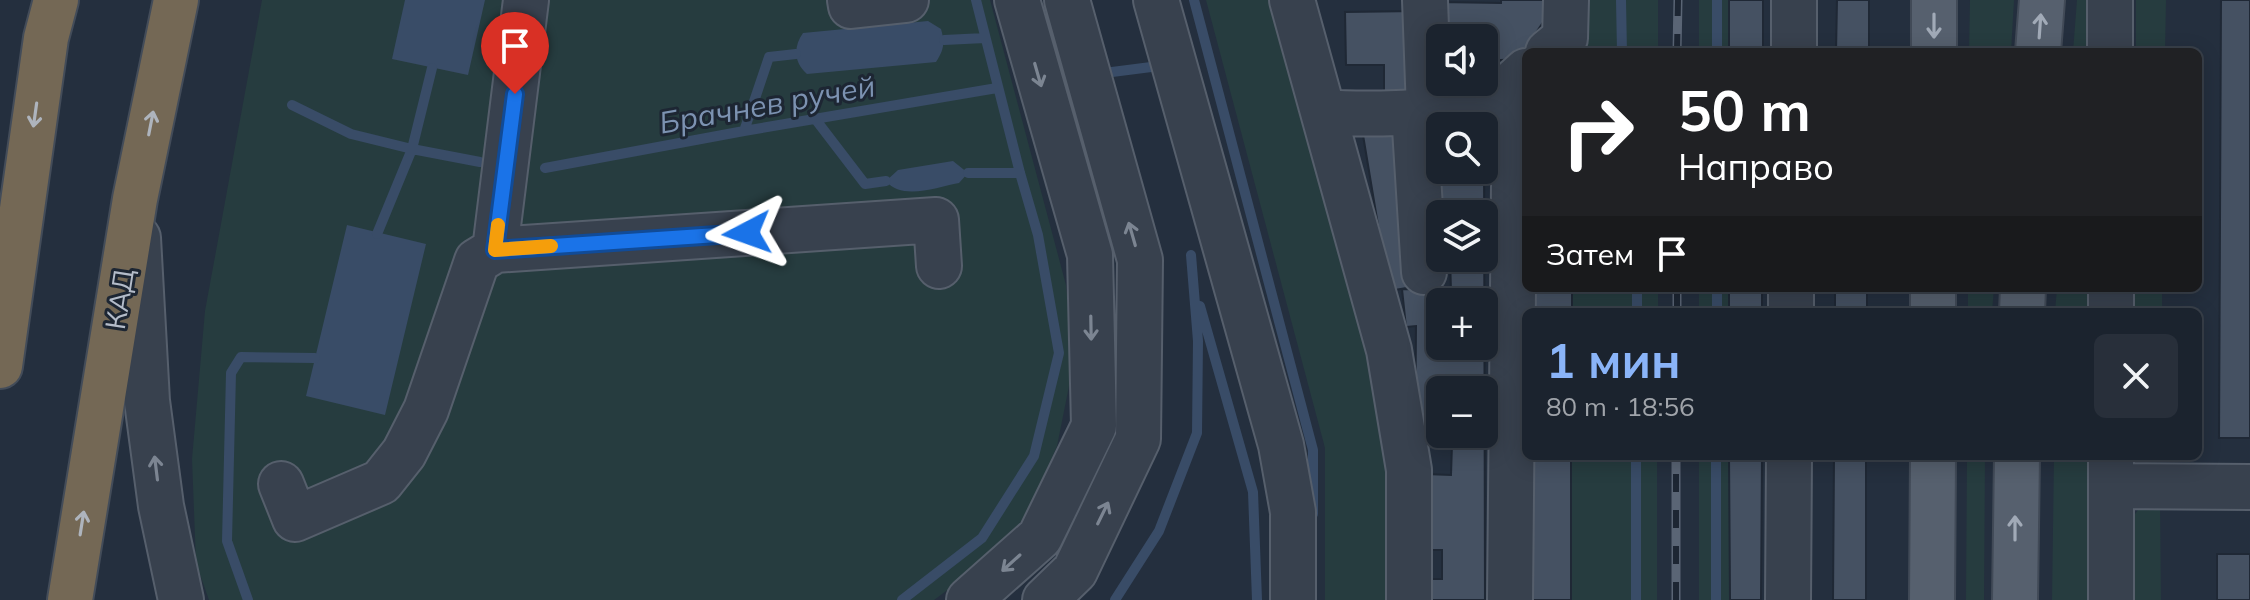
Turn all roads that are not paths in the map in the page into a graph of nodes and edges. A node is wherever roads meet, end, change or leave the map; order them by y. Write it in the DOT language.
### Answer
graph roads {
  1 [pos="56,0"];
  2 [pos="176,0"];
  3 [pos="526,0"];
  4 [pos="850,0"];
  5 [pos="906,0"];
  6 [pos="1017,0"];
  7 [pos="1067,0"];
  8 [pos="1156,0"];
  9 [pos="1292,0"];
  10 [pos="1425,0"];
  11 [pos="1566,0"];
  12 [pos="1794,0"];
  13 [pos="1934,0"];
  14 [pos="2042,0"];
  15 [pos="2110,0"];
  16 [pos="1553,48"];
  17 [pos="1794,48"];
  18 [pos="1934,48"];
  19 [pos="2038,48"];
  20 [pos="2110,48"];
  21 [pos="1520,88"];
  22 [pos="1324,112"];
  23 [pos="1422,112"];
  24 [pos="135,199"];
  25 [pos="495,250"];
  26 [pos="939,266"];
  27 [pos="1424,272"];
  28 [pos="0,366"];
  29 [pos="1789,460"];
  30 [pos="1933,460"];
  31 [pos="2017,460"];
  32 [pos="2111,471"];
  33 [pos="281,484"];
  34 [pos="2250,487"];
  35 [pos="70,600"];
  36 [pos="181,600"];
  37 [pos="969,600"];
  38 [pos="1045,600"];
  39 [pos="1293,600"];
  40 [pos="1409,600"];
  41 [pos="1510,600"];
  42 [pos="1788,600"];
  43 [pos="1932,600"];
  44 [pos="2015,600"];
  45 [pos="2111,600"];
  1 -- 28 [label="highway, one-way"];
  24 -- 2 [label="highway, КАД, one-way"];
  3 -- 25 [label="street"];
  4 -- 5 [label="street"];
  6 -- 37 [label="street, one-way"];
  38 -- 7 [label="street, one-way"];
  8 -- 39 [label="street"];
  9 -- 22 [label="street"];
  10 -- 23 [label="street"];
  11 -- 16 [label="street"];
  12 -- 17 [label="street"];
  13 -- 18 [label="main road, one-way"];
  19 -- 14 [label="main road, one-way"];
  15 -- 20 [label="street"];
  21 -- 23 [label="street"];
  21 -- 41 [label="street"];
  22 -- 23 [label="street"];
  22 -- 40 [label="street"];
  23 -- 27 [label="street"];
  35 -- 24 [label="highway, КАД, one-way"];
  36 -- 24 [label="street, one-way"];
  25 -- 26 [label="street"];
  25 -- 33 [label="street"];
  29 -- 42 [label="street"];
  30 -- 43 [label="main road"];
  44 -- 31 [label="main road, one-way"];
  32 -- 34 [label="street"];
  32 -- 45 [label="street"];
}
